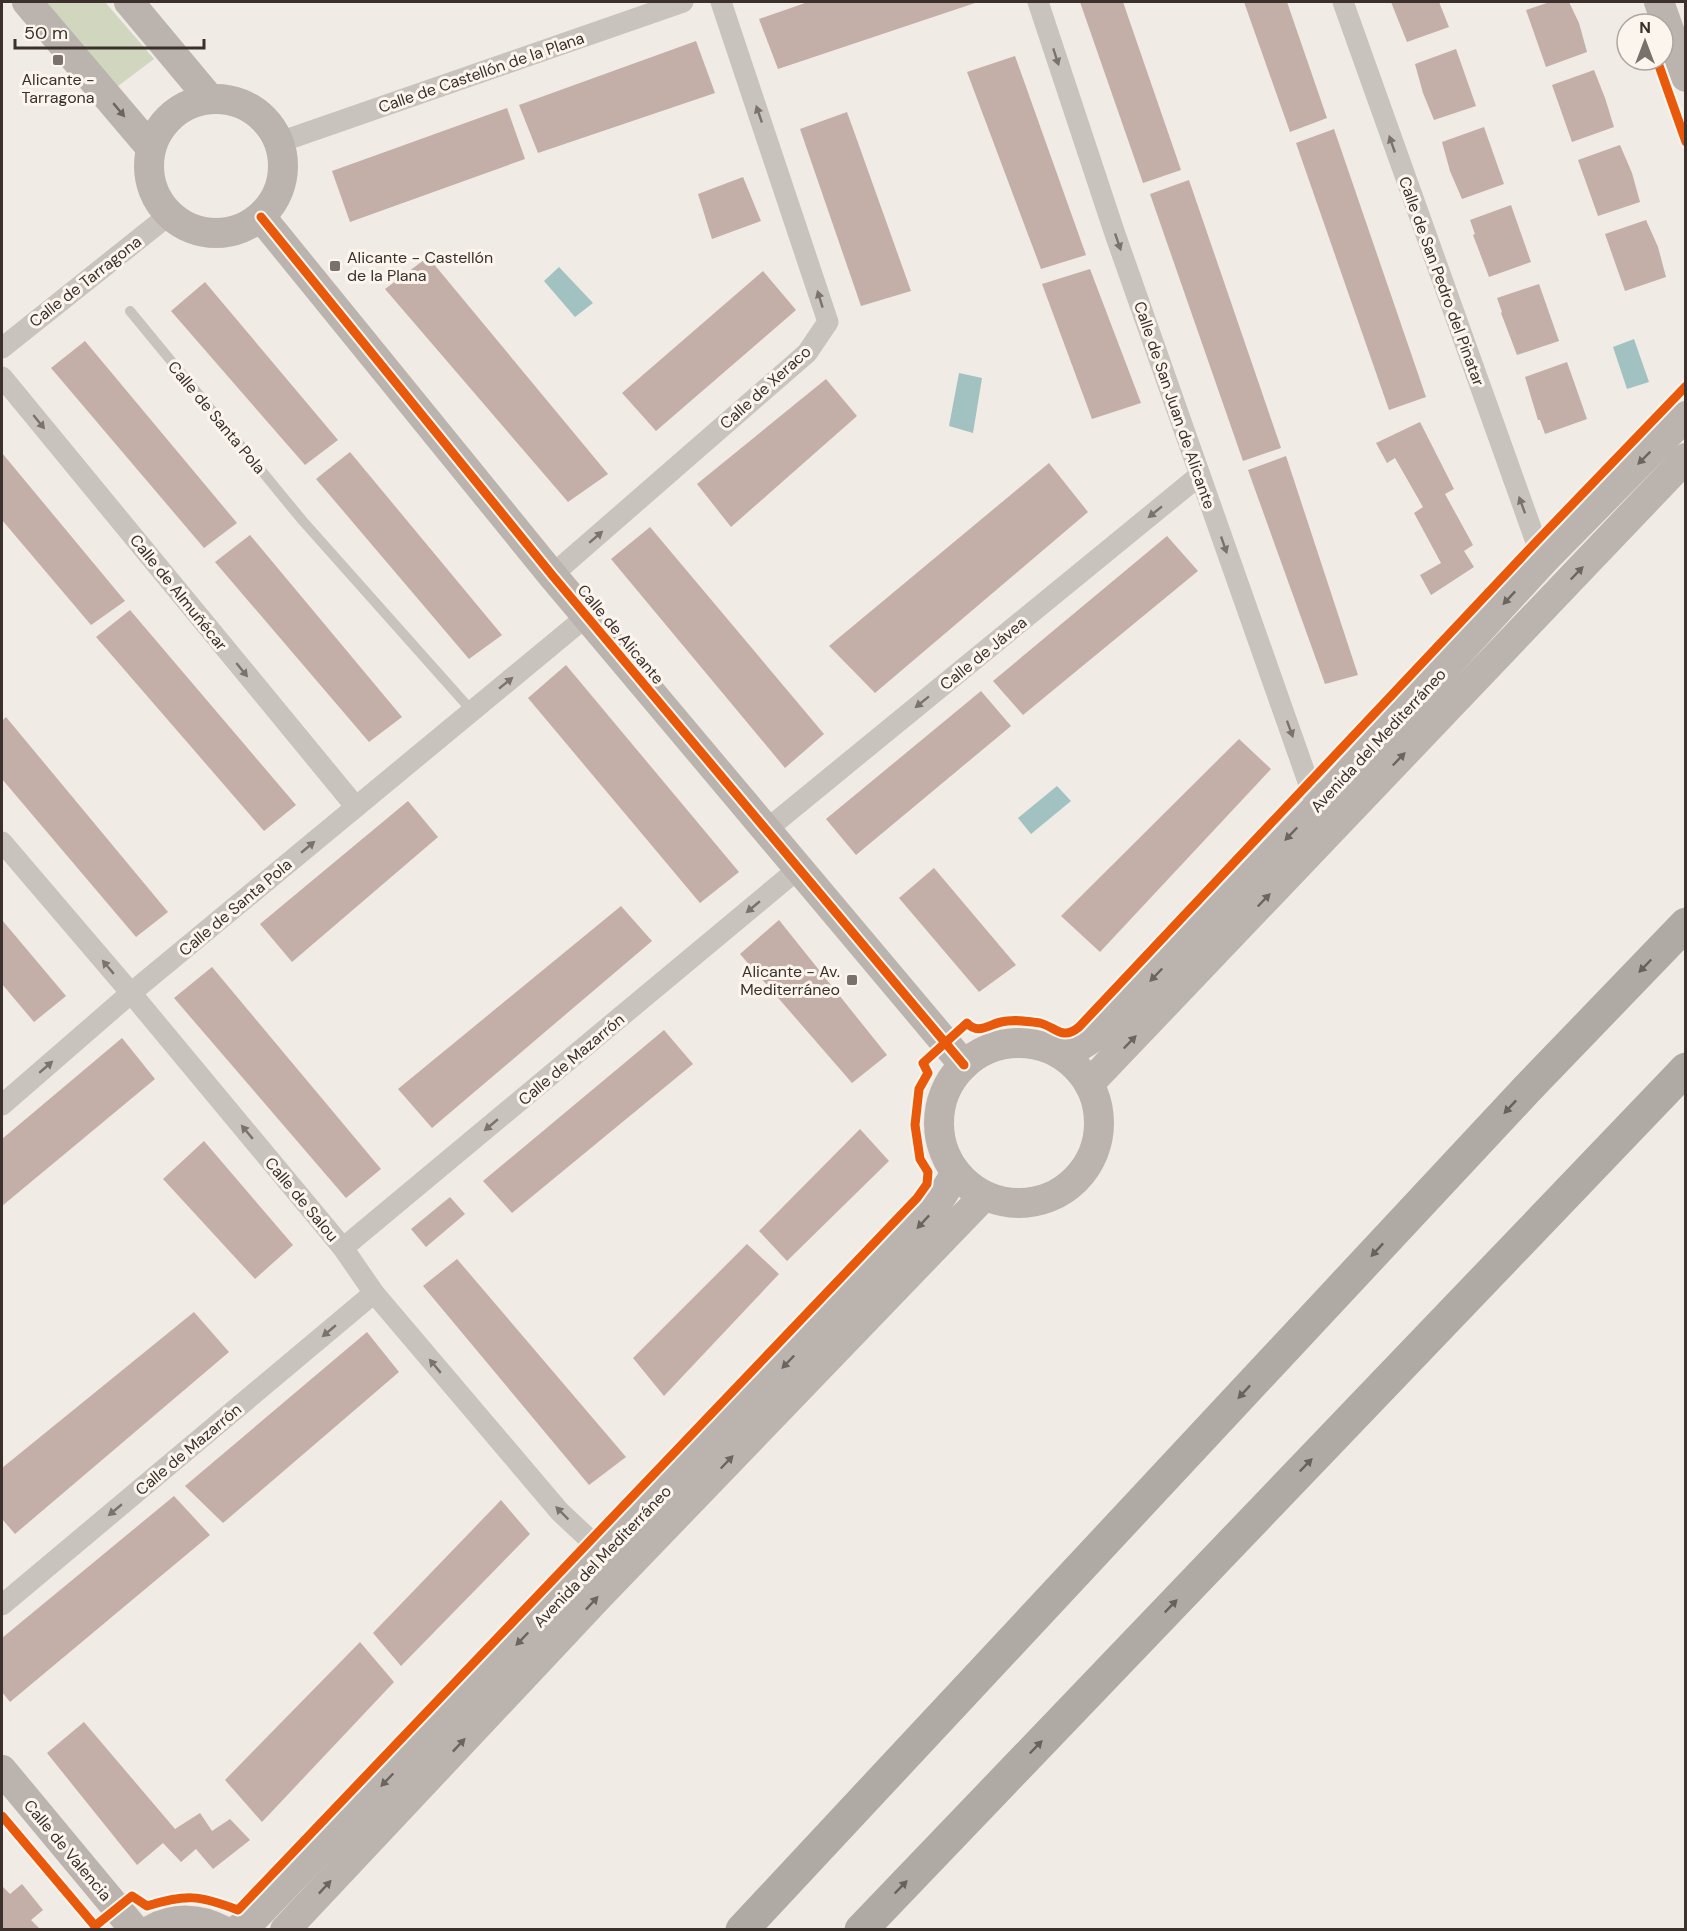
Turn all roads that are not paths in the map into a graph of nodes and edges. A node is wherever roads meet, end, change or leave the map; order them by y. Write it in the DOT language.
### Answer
graph roads {
  1 [pos="27,2"];
  2 [pos="129,2"];
  3 [pos="682,2"];
  4 [pos="721,2"];
  5 [pos="1038,2"];
  6 [pos="1343,2"];
  7 [pos="1659,2"];
  8 [pos="1686,76"];
  9 [pos="210,99"];
  10 [pos="280,142"];
  11 [pos="151,148"];
  12 [pos="169,215"];
  13 [pos="261,217"];
  14 [pos="130,311"];
  15 [pos="2,348"];
  16 [pos="2,377"];
  17 [pos="1686,416"];
  18 [pos="1686,458"];
  19 [pos="1200,475"];
  20 [pos="1545,559"];
  21 [pos="552,575"];
  22 [pos="587,616"];
  23 [pos="471,711"];
  24 [pos="356,807"];
  25 [pos="1317,807"];
  26 [pos="766,830"];
  27 [pos="2,842"];
  28 [pos="798,869"];
  29 [pos="1686,924"];
  30 [pos="131,993"];
  31 [pos="1064,1056"];
  32 [pos="964,1065"];
  33 [pos="1686,1069"];
  34 [pos="1089,1084"];
  35 [pos="2,1105"];
  36 [pos="956,1173"];
  37 [pos="984,1196"];
  38 [pos="343,1248"];
  39 [pos="374,1293"];
  40 [pos="605,1554"];
  41 [pos="2,1605"];
  42 [pos="2,1770"];
  43 [pos="135,1929"];
  44 [pos="151,1929"];
  45 [pos="222,1929"];
  46 [pos="237,1929"];
  47 [pos="285,1929"];
  48 [pos="742,1929"];
  49 [pos="861,1929"];
  1 -- 11 [label="street, one-way"];
  2 -- 9 [label="street"];
  3 -- 10 [label="street, Calle de Castellón de la Plana"];
  21 -- 4 [label="street, Calle de Xeraco, one-way"];
  5 -- 19 [label="street, Calle de San Juan de Alicante, one-way"];
  20 -- 6 [label="street, Calle de San Pedro del Pinatar, one-way"];
  7 -- 8 [label="street"];
  9 -- 10 [label="street"];
  9 -- 11 [label="street"];
  10 -- 13 [label="street"];
  11 -- 12 [label="street"];
  12 -- 13 [label="street"];
  12 -- 15 [label="street, Calle de Tarragona"];
  13 -- 21 [label="street, Calle de Alicante"];
  14 -- 23 [label="lane, Calle de Santa Pola"];
  16 -- 24 [label="street, Calle de Almuñécar, one-way"];
  17 -- 20 [label="street, Avenida del Mediterráneo, one-way"];
  34 -- 18 [label="street, Avenida del Mediterráneo, one-way"];
  19 -- 25 [label="street, Calle de San Juan de Alicante, one-way"];
  19 -- 26 [label="street, Calle de Jávea, one-way"];
  20 -- 25 [label="street, Avenida del Mediterráneo, one-way"];
  21 -- 22 [label="street, Calle de Alicante"];
  23 -- 22 [label="street, Calle de Santa Pola, one-way"];
  22 -- 26 [label="street, Calle de Alicante"];
  23 -- 24 [label="street, Calle de Santa Pola"];
  30 -- 24 [label="street, Calle de Santa Pola, one-way"];
  25 -- 31 [label="street, Avenida del Mediterráneo, one-way"];
  26 -- 28 [label="street, Calle de Alicante"];
  30 -- 27 [label="street, Calle de Salou, one-way"];
  28 -- 32 [label="street, Calle de Alicante"];
  28 -- 38 [label="street, Calle de Mazarrón, one-way"];
  29 -- 48 [label="highway, one-way"];
  35 -- 30 [label="street, Calle de Santa Pola, one-way"];
  38 -- 30 [label="street, Calle de Salou, one-way"];
  31 -- 32 [label="street"];
  31 -- 34 [label="street"];
  32 -- 36 [label="street"];
  49 -- 33 [label="highway, one-way"];
  34 -- 37 [label="street"];
  36 -- 37 [label="street"];
  36 -- 40 [label="street, Avenida del Mediterráneo, one-way"];
  47 -- 37 [label="street, Avenida del Mediterráneo, one-way"];
  38 -- 39 [label="street, Calle de Salou"];
  40 -- 39 [label="street, Calle de Salou, one-way"];
  39 -- 41 [label="street, Calle de Mazarrón, one-way"];
  40 -- 46 [label="street, Avenida del Mediterráneo, one-way"];
  42 -- 43 [label="street, Calle de Valencia"];
  44 -- 45 [label="street"];
}
